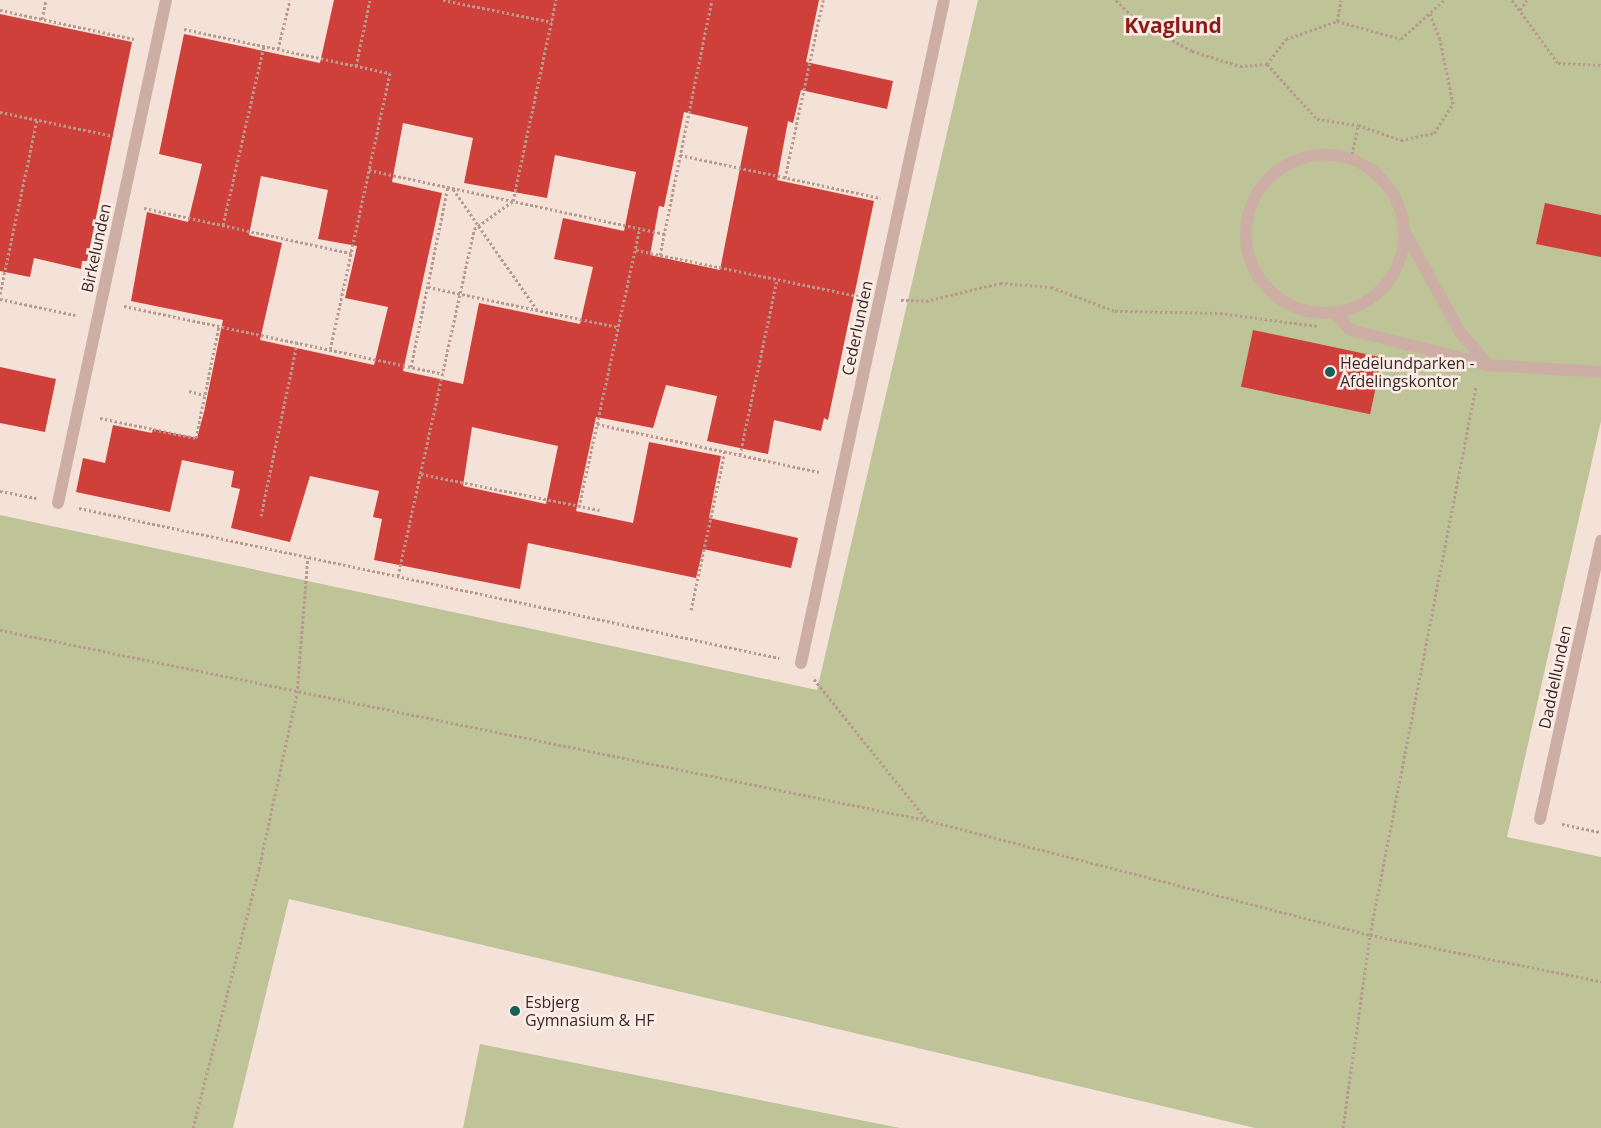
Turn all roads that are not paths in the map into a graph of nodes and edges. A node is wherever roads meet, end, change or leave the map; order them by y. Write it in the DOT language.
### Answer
graph roads {
  1 [pos="166,0"];
  2 [pos="944,0"];
  3 [pos="1405,232"];
  4 [pos="1336,313"];
  5 [pos="1488,365"];
  6 [pos="1601,372"];
  7 [pos="58,503"];
  8 [pos="1601,541"];
  9 [pos="801,663"];
  10 [pos="1540,820"];
  1 -- 7 [label="street, Birkelunden"];
  2 -- 9 [label="street, Cederlunden"];
  3 -- 4 [label="street"];
  3 -- 4 [label="street"];
  3 -- 5 [label="street"];
  4 -- 5 [label="street"];
  5 -- 6 [label="street"];
  8 -- 10 [label="street, Daddellunden"];
}
